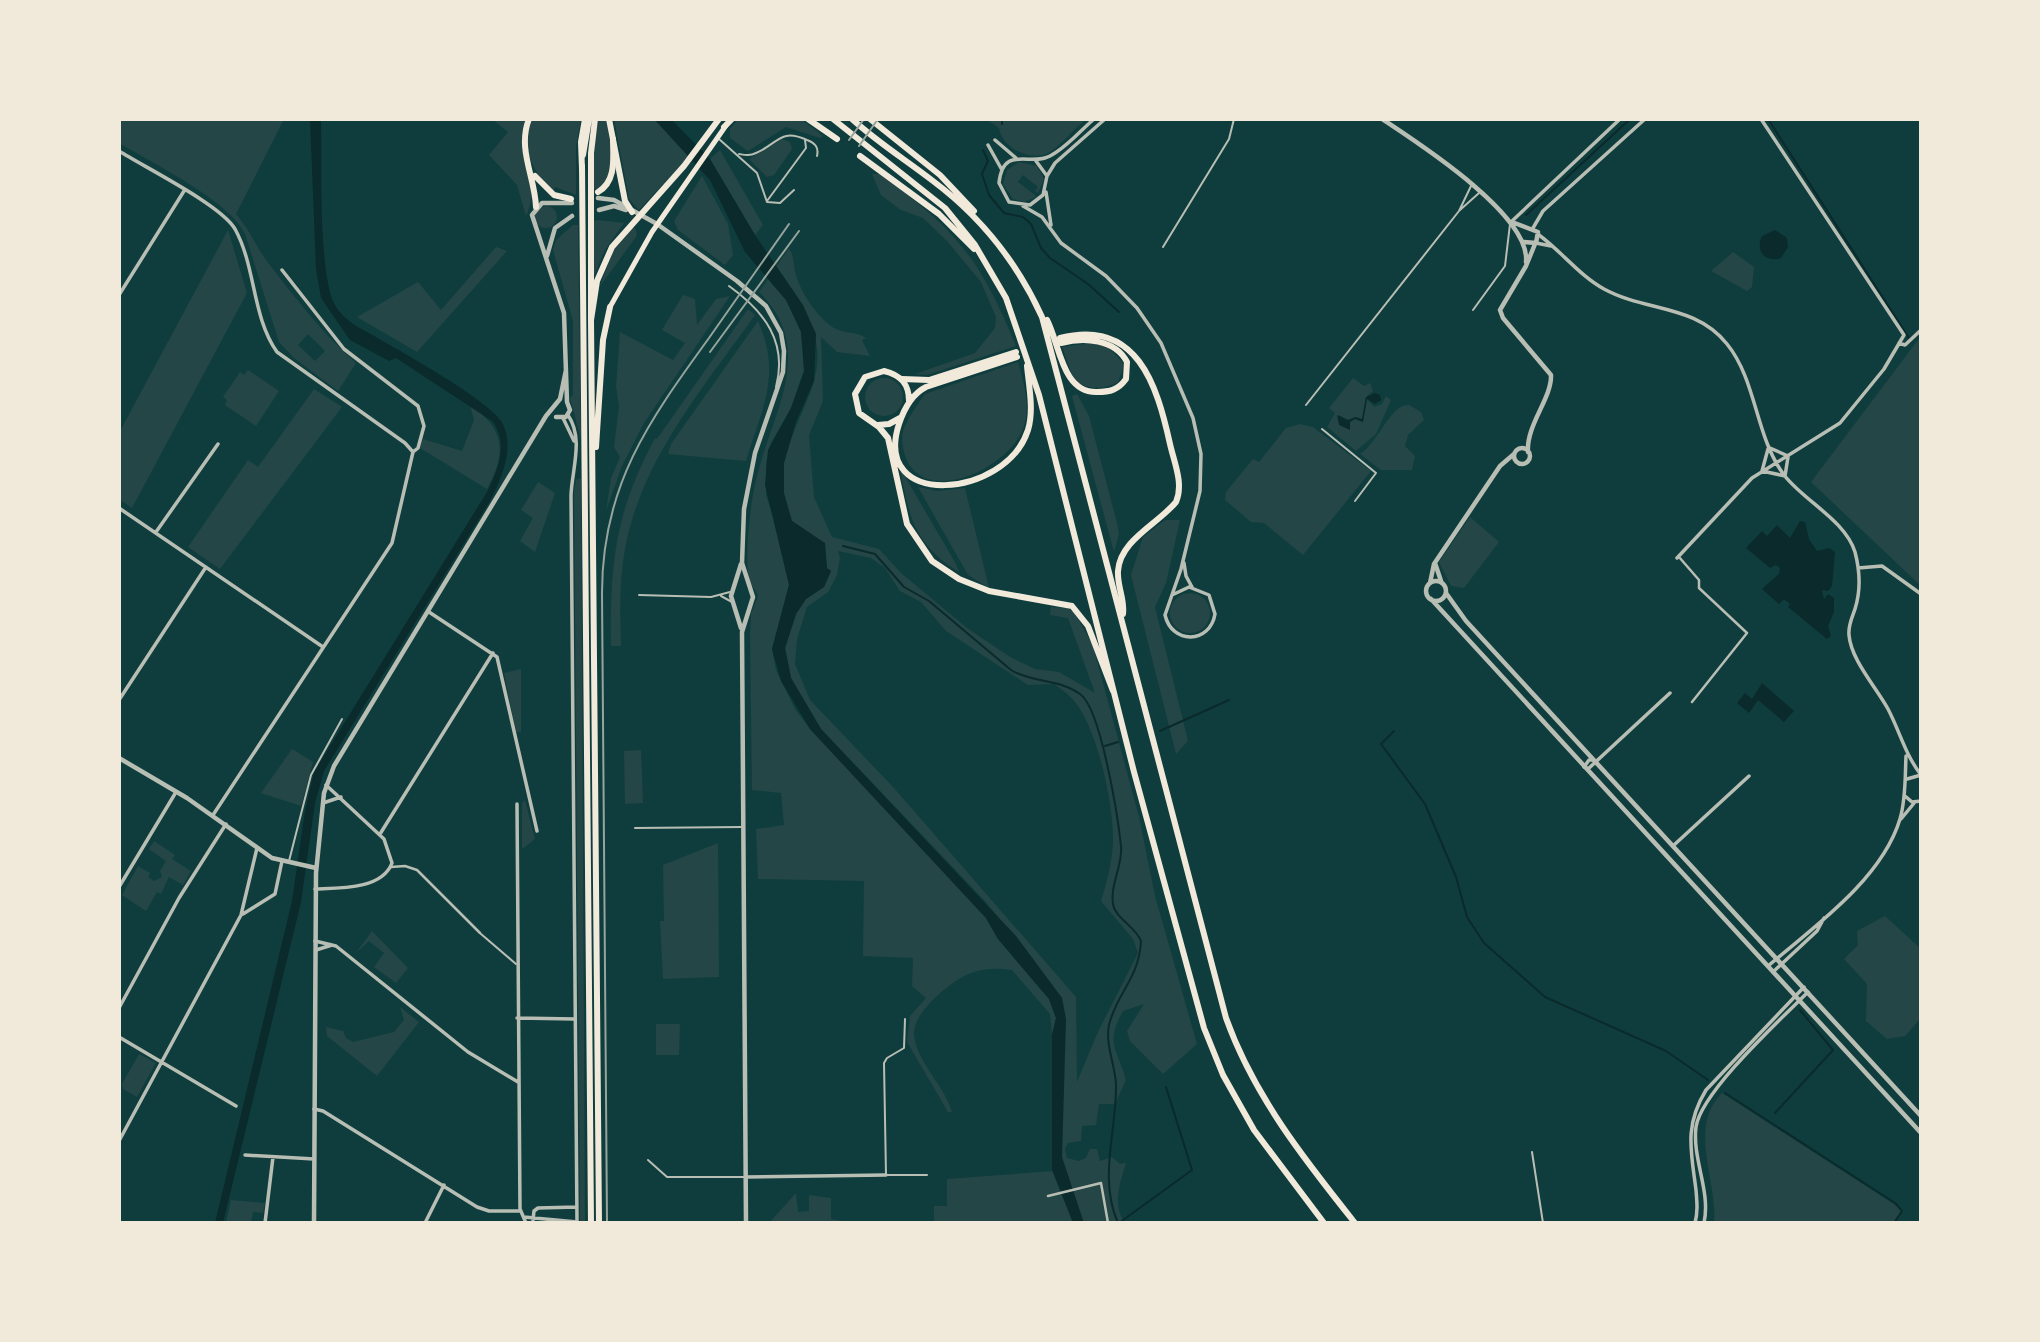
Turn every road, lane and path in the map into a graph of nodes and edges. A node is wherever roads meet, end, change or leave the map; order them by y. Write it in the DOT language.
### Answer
graph roads {
  1 [pos="529,119"];
  2 [pos="587,119"];
  3 [pos="595,119"];
  4 [pos="609,119"];
  5 [pos="719,119"];
  6 [pos="731,119"];
  7 [pos="808,119"];
  8 [pos="833,119"];
  9 [pos="852,119"];
  10 [pos="870,119"];
  11 [pos="1094,119"];
  12 [pos="1105,119"];
  13 [pos="1234,119"];
  14 [pos="1382,119"];
  15 [pos="1620,119"];
  16 [pos="1645,119"];
  17 [pos="1761,119"];
  18 [pos="724,127"];
  19 [pos="718,138"];
  20 [pos="613,139"];
  21 [pos="805,139"];
  22 [pos="837,139"];
  23 [pos="996,140"];
  24 [pos="988,145"];
  25 [pos="119,151"];
  26 [pos="738,153"];
  27 [pos="817,156"];
  28 [pos="860,156"];
  29 [pos="1016,158"];
  30 [pos="1036,161"];
  31 [pos="1002,170"];
  32 [pos="532,172"];
  33 [pos="1047,176"];
  34 [pos="1472,185"];
  35 [pos="794,190"];
  36 [pos="1046,190"];
  37 [pos="184,191"];
  38 [pos="1480,192"];
  39 [pos="596,194"];
  40 [pos="1465,199"];
  41 [pos="571,201"];
  42 [pos="766,202"];
  43 [pos="1469,202"];
  44 [pos="1023,206"];
  45 [pos="536,207"];
  46 [pos="599,210"];
  47 [pos="1459,211"];
  48 [pos="633,212"];
  49 [pos="572,216"];
  50 [pos="1511,222"];
  51 [pos="657,224"];
  52 [pos="985,227"];
  53 [pos="1051,228"];
  54 [pos="1531,228"];
  55 [pos="1539,235"];
  56 [pos="1522,236"];
  57 [pos="1524,242"];
  58 [pos="1536,243"];
  59 [pos="1163,247"];
  60 [pos="1553,247"];
  61 [pos="983,258"];
  62 [pos="549,263"];
  63 [pos="1524,270"];
  64 [pos="282,271"];
  65 [pos="729,286"];
  66 [pos="119,295"];
  67 [pos="610,307"];
  68 [pos="1039,310"];
  69 [pos="1473,310"];
  70 [pos="591,320"];
  71 [pos="1921,330"];
  72 [pos="1899,343"];
  73 [pos="1025,351"];
  74 [pos="566,370"];
  75 [pos="902,379"];
  76 [pos="559,401"];
  77 [pos="909,401"];
  78 [pos="567,402"];
  79 [pos="1306,405"];
  80 [pos="553,407"];
  81 [pos="768,414"];
  82 [pos="568,415"];
  83 [pos="556,417"];
  84 [pos="902,417"];
  85 [pos="563,418"];
  86 [pos="876,425"];
  87 [pos="541,429"];
  88 [pos="1322,429"];
  89 [pos="1529,442"];
  90 [pos="218,444"];
  91 [pos="575,444"];
  92 [pos="1768,447"];
  93 [pos="1522,448"];
  94 [pos="413,452"];
  95 [pos="1528,452"];
  96 [pos="1514,454"];
  97 [pos="1788,456"];
  98 [pos="514,459"];
  99 [pos="594,462"];
  100 [pos="1504,462"];
  101 [pos="1516,462"];
  102 [pos="1776,463"];
  103 [pos="517,468"];
  104 [pos="1762,471"];
  105 [pos="1786,477"];
  106 [pos="1355,501"];
  107 [pos="119,508"];
  108 [pos="156,532"];
  109 [pos="1184,556"];
  110 [pos="1678,557"];
  111 [pos="1435,562"];
  112 [pos="742,563"];
  113 [pos="206,567"];
  114 [pos="1858,568"];
  115 [pos="1441,582"];
  116 [pos="1430,583"];
  117 [pos="1192,587"];
  118 [pos="749,589"];
  119 [pos="734,590"];
  120 [pos="1447,593"];
  121 [pos="1921,594"];
  122 [pos="639,595"];
  123 [pos="1172,595"];
  124 [pos="720,596"];
  125 [pos="1431,599"];
  126 [pos="750,603"];
  127 [pos="734,604"];
  128 [pos="429,612"];
  129 [pos="1122,620"];
  130 [pos="742,632"];
  131 [pos="323,647"];
  132 [pos="493,653"];
  133 [pos="1670,692"];
  134 [pos="1116,697"];
  135 [pos="119,700"];
  136 [pos="1692,702"];
  137 [pos="342,719"];
  138 [pos="1906,754"];
  139 [pos="119,758"];
  140 [pos="1594,760"];
  141 [pos="1585,768"];
  142 [pos="1921,775"];
  143 [pos="1749,776"];
  144 [pos="1905,780"];
  145 [pos="326,785"];
  146 [pos="176,792"];
  147 [pos="1904,794"];
  148 [pos="341,797"];
  149 [pos="1915,802"];
  150 [pos="1921,802"];
  151 [pos="323,803"];
  152 [pos="517,804"];
  153 [pos="213,815"];
  154 [pos="1900,820"];
  155 [pos="226,824"];
  156 [pos="743,827"];
  157 [pos="635,828"];
  158 [pos="537,831"];
  159 [pos="380,834"];
  160 [pos="1674,845"];
  161 [pos="257,848"];
  162 [pos="282,861"];
  163 [pos="289,862"];
  164 [pos="391,867"];
  165 [pos="316,868"];
  166 [pos="119,887"];
  167 [pos="315,889"];
  168 [pos="1826,914"];
  169 [pos="241,915"];
  170 [pos="480,933"];
  171 [pos="315,941"];
  172 [pos="334,945"];
  173 [pos="315,950"];
  174 [pos="1778,958"];
  175 [pos="1782,963"];
  176 [pos="517,964"];
  177 [pos="1768,966"];
  178 [pos="1773,972"];
  179 [pos="1806,989"];
  180 [pos="1797,998"];
  181 [pos="119,1008"];
  182 [pos="517,1018"];
  183 [pos="575,1019"];
  184 [pos="905,1019"];
  185 [pos="119,1037"];
  186 [pos="162,1062"];
  187 [pos="518,1082"];
  188 [pos="236,1106"];
  189 [pos="314,1109"];
  190 [pos="1921,1116"];
  191 [pos="1921,1133"];
  192 [pos="119,1141"];
  193 [pos="1532,1152"];
  194 [pos="245,1155"];
  195 [pos="273,1157"];
  196 [pos="314,1159"];
  197 [pos="648,1160"];
  198 [pos="886,1175"];
  199 [pos="927,1175"];
  200 [pos="746,1177"];
  201 [pos="444,1185"];
  202 [pos="1050,1195"];
  203 [pos="577,1207"];
  204 [pos="521,1211"];
  205 [pos="529,1222"];
  206 [pos="265,1223"];
  207 [pos="314,1223"];
  208 [pos="425,1223"];
  209 [pos="576,1223"];
  210 [pos="591,1223"];
  211 [pos="599,1223"];
  212 [pos="746,1223"];
  213 [pos="1108,1223"];
  214 [pos="1324,1223"];
  215 [pos="1355,1223"];
  216 [pos="1543,1223"];
  217 [pos="1695,1223"];
  218 [pos="1704,1223"];
  1 -- 32 [label="highway"];
  2 -- 210 [label="highway"];
  3 -- 39 [label="highway"];
  4 -- 20 [label="highway"];
  5 -- 70 [label="highway"];
  6 -- 18 [label="highway"];
  7 -- 22 [label="highway"];
  8 -- 61 [label="highway"];
  9 -- 52 [label="highway"];
  10 -- 52 [label="highway"];
  11 -- 30 [label="street"];
  12 -- 33 [label="street"];
  13 -- 59 [label="lane"];
  14 -- 34 [label="street"];
  15 -- 50 [label="street"];
  16 -- 54 [label="street"];
  17 -- 72 [label="street"];
  18 -- 19 [label="main road"];
  19 -- 26 [label="lane"];
  19 -- 51 [label="main road"];
  20 -- 39 [label="highway"];
  20 -- 48 [label="highway"];
  21 -- 26 [label="lane"];
  21 -- 27 [label="lane"];
  21 -- 42 [label="lane"];
  23 -- 29 [label="street"];
  24 -- 31 [label="street"];
  25 -- 37 [label="street"];
  26 -- 42 [label="lane"];
  28 -- 61 [label="highway"];
  29 -- 30 [label="street"];
  29 -- 31 [label="street"];
  30 -- 33 [label="street"];
  31 -- 44 [label="street"];
  32 -- 41 [label="highway"];
  32 -- 45 [label="highway"];
  33 -- 36 [label="street"];
  34 -- 38 [label="street"];
  34 -- 40 [label="lane"];
  35 -- 42 [label="lane"];
  36 -- 44 [label="street"];
  36 -- 53 [label="street"];
  37 -- 66 [label="street"];
  37 -- 94 [label="street"];
  38 -- 43 [label="lane"];
  38 -- 50 [label="street"];
  39 -- 48 [label="street"];
  39 -- 70 [label="highway"];
  40 -- 43 [label="lane"];
  40 -- 47 [label="lane"];
  41 -- 45 [label="street"];
  43 -- 47 [label="lane"];
  44 -- 53 [label="street"];
  45 -- 62 [label="street"];
  46 -- 48 [label="street"];
  47 -- 79 [label="lane"];
  48 -- 51 [label="street"];
  49 -- 62 [label="street"];
  50 -- 54 [label="street"];
  50 -- 56 [label="street"];
  50 -- 69 [label="lane"];
  51 -- 67 [label="main road"];
  51 -- 81 [label="street"];
  52 -- 68 [label="highway"];
  53 -- 109 [label="street"];
  54 -- 55 [label="street"];
  54 -- 56 [label="street"];
  55 -- 58 [label="street"];
  55 -- 60 [label="street"];
  56 -- 57 [label="street"];
  57 -- 58 [label="street"];
  57 -- 63 [label="street"];
  58 -- 60 [label="street"];
  58 -- 63 [label="street"];
  60 -- 92 [label="street"];
  61 -- 73 [label="highway"];
  62 -- 74 [label="street"];
  63 -- 89 [label="street"];
  64 -- 94 [label="street"];
  65 -- 81 [label="lane"];
  67 -- 99 [label="highway"];
  68 -- 129 [label="highway"];
  68 -- 129 [label="highway"];
  70 -- 99 [label="highway"];
  71 -- 72 [label="street"];
  72 -- 97 [label="street"];
  73 -- 84 [label="highway"];
  73 -- 134 [label="highway"];
  74 -- 76 [label="street"];
  74 -- 78 [label="street"];
  75 -- 77 [label="highway"];
  75 -- 77 [label="highway"];
  75 -- 86 [label="highway"];
  76 -- 78 [label="street"];
  76 -- 80 [label="street"];
  77 -- 84 [label="highway"];
  78 -- 82 [label="street"];
  80 -- 83 [label="street"];
  80 -- 87 [label="street"];
  81 -- 112 [label="street"];
  82 -- 85 [label="street"];
  82 -- 91 [label="street"];
  83 -- 85 [label="street"];
  83 -- 87 [label="street"];
  84 -- 86 [label="highway"];
  85 -- 91 [label="street"];
  86 -- 134 [label="highway"];
  87 -- 103 [label="street"];
  88 -- 106 [label="lane"];
  89 -- 93 [label="street"];
  89 -- 95 [label="street"];
  90 -- 108 [label="street"];
  91 -- 183 [label="street"];
  92 -- 97 [label="street"];
  92 -- 102 [label="street"];
  92 -- 104 [label="street"];
  93 -- 95 [label="street"];
  93 -- 96 [label="street"];
  94 -- 131 [label="street"];
  95 -- 101 [label="street"];
  96 -- 100 [label="street"];
  96 -- 101 [label="street"];
  97 -- 102 [label="street"];
  97 -- 105 [label="street"];
  98 -- 103 [label="street"];
  99 -- 211 [label="highway"];
  100 -- 101 [label="street"];
  100 -- 111 [label="street"];
  102 -- 104 [label="street"];
  102 -- 105 [label="street"];
  103 -- 128 [label="street"];
  104 -- 105 [label="street"];
  104 -- 110 [label="street"];
  105 -- 114 [label="street"];
  107 -- 108 [label="street"];
  108 -- 113 [label="street"];
  109 -- 117 [label="street"];
  109 -- 123 [label="street"];
  110 -- 136 [label="street"];
  111 -- 115 [label="street"];
  111 -- 116 [label="street"];
  112 -- 118 [label="street"];
  112 -- 119 [label="street"];
  113 -- 131 [label="street"];
  113 -- 135 [label="street"];
  114 -- 121 [label="street"];
  114 -- 138 [label="street"];
  115 -- 116 [label="street"];
  115 -- 120 [label="street"];
  116 -- 125 [label="street"];
  117 -- 123 [label="street"];
  117 -- 123 [label="street"];
  118 -- 119 [label="street"];
  118 -- 126 [label="street"];
  119 -- 124 [label="lane"];
  119 -- 127 [label="street"];
  120 -- 125 [label="street"];
  120 -- 140 [label="street"];
  122 -- 124 [label="lane"];
  124 -- 127 [label="lane"];
  125 -- 141 [label="street"];
  126 -- 127 [label="street"];
  126 -- 130 [label="street"];
  127 -- 130 [label="street"];
  128 -- 132 [label="street"];
  128 -- 145 [label="street"];
  129 -- 215 [label="highway"];
  130 -- 156 [label="street"];
  131 -- 153 [label="street"];
  132 -- 158 [label="street"];
  132 -- 159 [label="street"];
  133 -- 140 [label="street"];
  134 -- 214 [label="highway"];
  137 -- 163 [label="lane"];
  138 -- 142 [label="street"];
  138 -- 144 [label="street"];
  139 -- 146 [label="street"];
  140 -- 141 [label="street"];
  140 -- 160 [label="street"];
  141 -- 177 [label="street"];
  142 -- 144 [label="street"];
  143 -- 160 [label="street"];
  144 -- 147 [label="street"];
  145 -- 148 [label="street"];
  145 -- 151 [label="street"];
  146 -- 153 [label="street"];
  146 -- 166 [label="street"];
  147 -- 149 [label="street"];
  147 -- 154 [label="street"];
  148 -- 151 [label="street"];
  148 -- 159 [label="street"];
  149 -- 150 [label="street"];
  149 -- 154 [label="street"];
  151 -- 165 [label="street"];
  152 -- 176 [label="street"];
  153 -- 155 [label="street"];
  154 -- 168 [label="street"];
  155 -- 161 [label="street"];
  155 -- 181 [label="street"];
  156 -- 157 [label="lane"];
  156 -- 200 [label="street"];
  159 -- 164 [label="street"];
  160 -- 174 [label="street"];
  161 -- 162 [label="street"];
  161 -- 169 [label="street"];
  162 -- 163 [label="street"];
  162 -- 169 [label="street"];
  163 -- 165 [label="street"];
  164 -- 167 [label="street"];
  164 -- 170 [label="street"];
  165 -- 167 [label="street"];
  167 -- 171 [label="street"];
  168 -- 174 [label="street"];
  168 -- 175 [label="street"];
  169 -- 186 [label="street"];
  170 -- 176 [label="lane"];
  171 -- 172 [label="street"];
  171 -- 173 [label="street"];
  172 -- 173 [label="street"];
  172 -- 187 [label="street"];
  173 -- 189 [label="street"];
  174 -- 175 [label="street"];
  174 -- 177 [label="street"];
  175 -- 178 [label="street"];
  175 -- 179 [label="street"];
  176 -- 182 [label="street"];
  177 -- 178 [label="street"];
  178 -- 180 [label="street"];
  179 -- 180 [label="street"];
  179 -- 190 [label="street"];
  180 -- 191 [label="street"];
  180 -- 217 [label="street"];
  180 -- 218 [label="street"];
  182 -- 183 [label="street"];
  182 -- 187 [label="street"];
  183 -- 203 [label="street"];
  184 -- 198 [label="lane"];
  185 -- 186 [label="street"];
  186 -- 188 [label="street"];
  186 -- 192 [label="street"];
  187 -- 204 [label="street"];
  189 -- 196 [label="street"];
  189 -- 201 [label="street"];
  193 -- 216 [label="lane"];
  194 -- 195 [label="street"];
  195 -- 196 [label="street"];
  195 -- 206 [label="street"];
  196 -- 207 [label="street"];
  197 -- 200 [label="lane"];
  198 -- 199 [label="lane"];
  198 -- 200 [label="street"];
  200 -- 212 [label="street"];
  201 -- 204 [label="street"];
  201 -- 208 [label="street"];
  202 -- 213 [label="street"];
  203 -- 205 [label="street"];
  203 -- 209 [label="street"];
  204 -- 205 [label="street"];
  205 -- 209 [label="street"];
}
